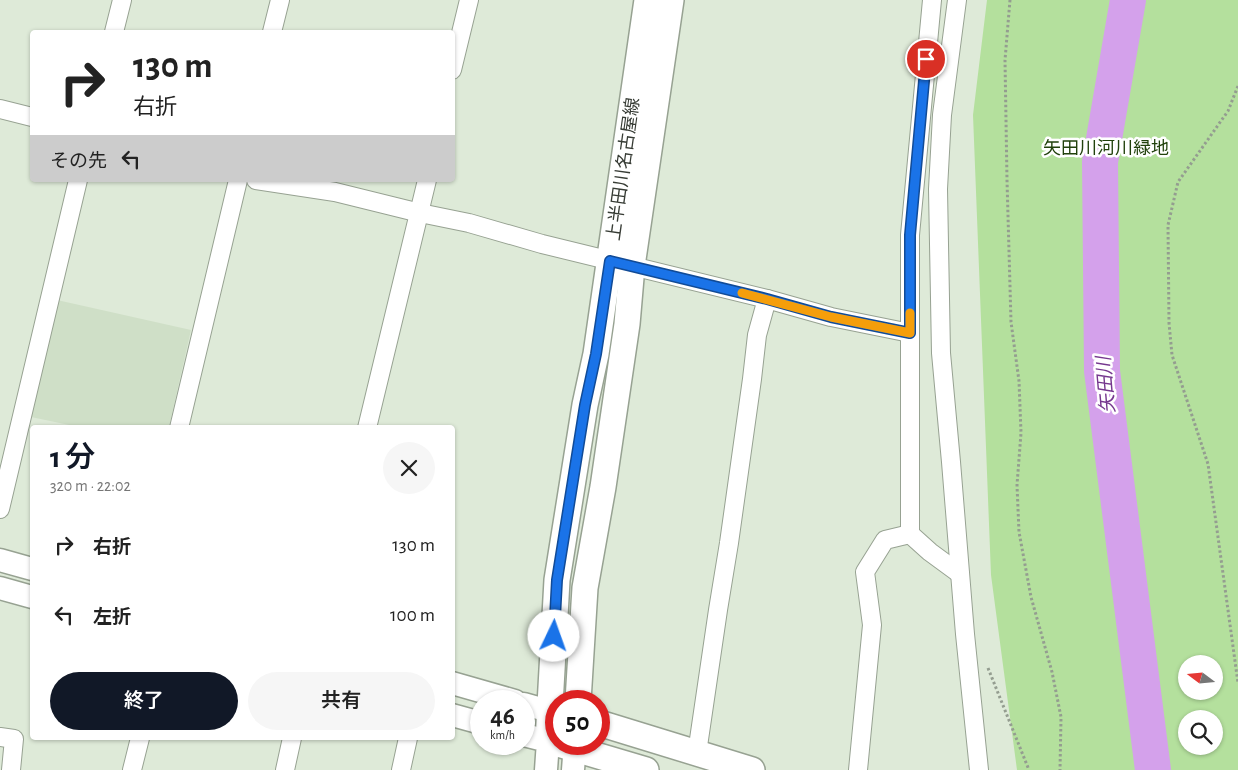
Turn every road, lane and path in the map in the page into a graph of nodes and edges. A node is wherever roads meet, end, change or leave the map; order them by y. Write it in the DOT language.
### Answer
graph roads {
  1 [pos="122,0"];
  2 [pos="280,0"];
  3 [pos="469,0"];
  4 [pos="647,0"];
  5 [pos="671,0"];
  6 [pos="932,0"];
  7 [pos="957,0"];
  8 [pos="1010,0"];
  9 [pos="114,30"];
  10 [pos="272,30"];
  11 [pos="455,58"];
  12 [pos="1238,86"];
  13 [pos="0,108"];
  14 [pos="30,116"];
  15 [pos="78,182"];
  16 [pos="238,182"];
  17 [pos="269,182"];
  18 [pos="427,182"];
  19 [pos="420,213"];
  20 [pos="621,264"];
  21 [pos="767,299"];
  22 [pos="910,333"];
  23 [pos="180,425"];
  24 [pos="368,425"];
  25 [pos="0,508"];
  26 [pos="910,534"];
  27 [pos="0,560"];
  28 [pos="30,568"];
  29 [pos="960,574"];
  30 [pos="0,588"];
  31 [pos="30,596"];
  32 [pos="987,665"];
  33 [pos="1238,683"];
  34 [pos="455,684"];
  35 [pos="476,690"];
  36 [pos="554,690"];
  37 [pos="579,690"];
  38 [pos="455,716"];
  39 [pos="470,720"];
  40 [pos="610,726"];
  41 [pos="0,737"];
  42 [pos="140,740"];
  43 [pos="292,740"];
  44 [pos="408,740"];
  45 [pos="697,753"];
  46 [pos="547,755"];
  47 [pos="578,755"];
  48 [pos="11,770"];
  49 [pos="132,770"];
  50 [pos="285,770"];
  51 [pos="400,770"];
  52 [pos="546,770"];
  53 [pos="646,770"];
  54 [pos="752,770"];
  55 [pos="858,770"];
  56 [pos="979,770"];
  57 [pos="1029,770"];
  58 [pos="1060,770"];
  1 -- 9 [label="street"];
  2 -- 10 [label="street"];
  3 -- 11 [label="street"];
  4 -- 20 [label="main road, 上半田川名古屋線"];
  5 -- 20 [label="main road, 上半田川名古屋線"];
  6 -- 22 [label="street"];
  7 -- 29 [label="street"];
  8 -- 58 [label="path"];
  12 -- 33 [label="path"];
  13 -- 14 [label="street"];
  15 -- 25 [label="street"];
  16 -- 23 [label="street"];
  17 -- 19 [label="street"];
  18 -- 19 [label="street"];
  19 -- 20 [label="street"];
  19 -- 24 [label="street"];
  20 -- 21 [label="street"];
  20 -- 36 [label="main road, 上半田川名古屋線"];
  20 -- 37 [label="main road, 上半田川名古屋線"];
  21 -- 22 [label="street"];
  21 -- 45 [label="street"];
  22 -- 26 [label="street"];
  26 -- 29 [label="street"];
  26 -- 55 [label="street"];
  27 -- 28 [label="street"];
  29 -- 56 [label="street"];
  30 -- 31 [label="street"];
  32 -- 57 [label="path"];
  34 -- 35 [label="street"];
  38 -- 39 [label="street"];
  40 -- 45 [label="main road"];
  41 -- 48 [label="street"];
  42 -- 49 [label="street"];
  43 -- 50 [label="street"];
  44 -- 51 [label="street"];
  45 -- 54 [label="main road"];
  46 -- 52 [label="street"];
  47 -- 53 [label="main road"];
}
